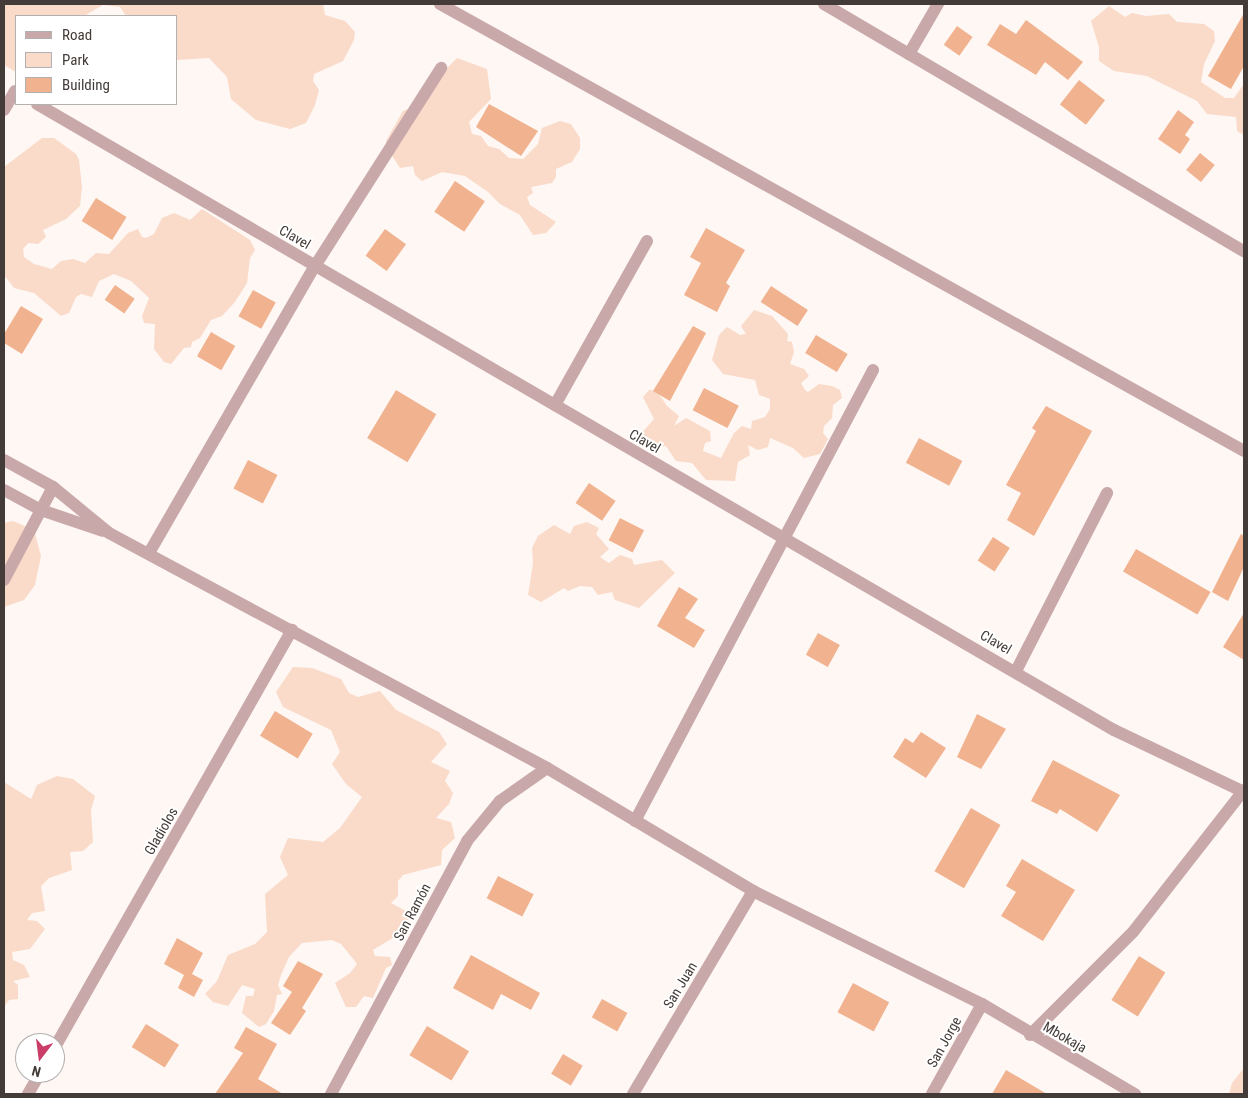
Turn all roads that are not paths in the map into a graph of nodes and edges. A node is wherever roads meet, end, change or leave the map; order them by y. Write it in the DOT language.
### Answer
graph roads {
  1 [pos="440,4"];
  2 [pos="824,4"];
  3 [pos="938,4"];
  4 [pos="910,54"];
  5 [pos="441,68"];
  6 [pos="4,84"];
  7 [pos="15,90"];
  8 [pos="15,93"];
  9 [pos="39,105"];
  10 [pos="4,110"];
  11 [pos="647,241"];
  12 [pos="1244,251"];
  13 [pos="315,266"];
  14 [pos="873,370"];
  15 [pos="555,405"];
  16 [pos="1244,451"];
  17 [pos="4,460"];
  18 [pos="53,487"];
  19 [pos="4,490"];
  20 [pos="1107,493"];
  21 [pos="41,510"];
  22 [pos="109,534"];
  23 [pos="783,538"];
  24 [pos="149,552"];
  25 [pos="4,580"];
  26 [pos="292,630"];
  27 [pos="1016,671"];
  28 [pos="547,768"];
  29 [pos="1244,791"];
  30 [pos="635,821"];
  31 [pos="753,891"];
  32 [pos="982,1004"];
  33 [pos="62,1033"];
  34 [pos="1030,1035"];
  35 [pos="34,1083"];
  36 [pos="28,1094"];
  37 [pos="332,1094"];
  38 [pos="633,1094"];
  39 [pos="932,1094"];
  40 [pos="1134,1094"];
  1 -- 16 [label="street"];
  2 -- 4 [label="street"];
  3 -- 4 [label="street"];
  4 -- 12 [label="street"];
  5 -- 13 [label="street"];
  6 -- 7 [label="street"];
  8 -- 10 [label="street"];
  9 -- 13 [label="street, Clavel"];
  11 -- 15 [label="street"];
  13 -- 15 [label="street, Clavel"];
  13 -- 24 [label="street"];
  14 -- 23 [label="street"];
  15 -- 23 [label="street, Clavel"];
  17 -- 18 [label="street"];
  18 -- 21 [label="street"];
  18 -- 22 [label="street"];
  19 -- 21 [label="street"];
  20 -- 27 [label="street"];
  21 -- 22 [label="street"];
  21 -- 25 [label="street"];
  22 -- 24 [label="street, Mbokaja"];
  23 -- 27 [label="street, Clavel"];
  23 -- 30 [label="street"];
  24 -- 26 [label="street, Mbokaja"];
  26 -- 28 [label="street, Mbokaja"];
  26 -- 33 [label="street, Gladiolos"];
  27 -- 29 [label="street, Clavel"];
  28 -- 30 [label="street, Mbokaja"];
  28 -- 37 [label="street, San Ramón"];
  29 -- 34 [label="street"];
  30 -- 31 [label="street, Mbokaja"];
  31 -- 32 [label="street, Mbokaja"];
  31 -- 38 [label="street, San Juan"];
  32 -- 34 [label="street, Mbokaja"];
  32 -- 39 [label="street, San Jorge"];
  34 -- 40 [label="street, Mbokaja"];
  35 -- 36 [label="street"];
}
